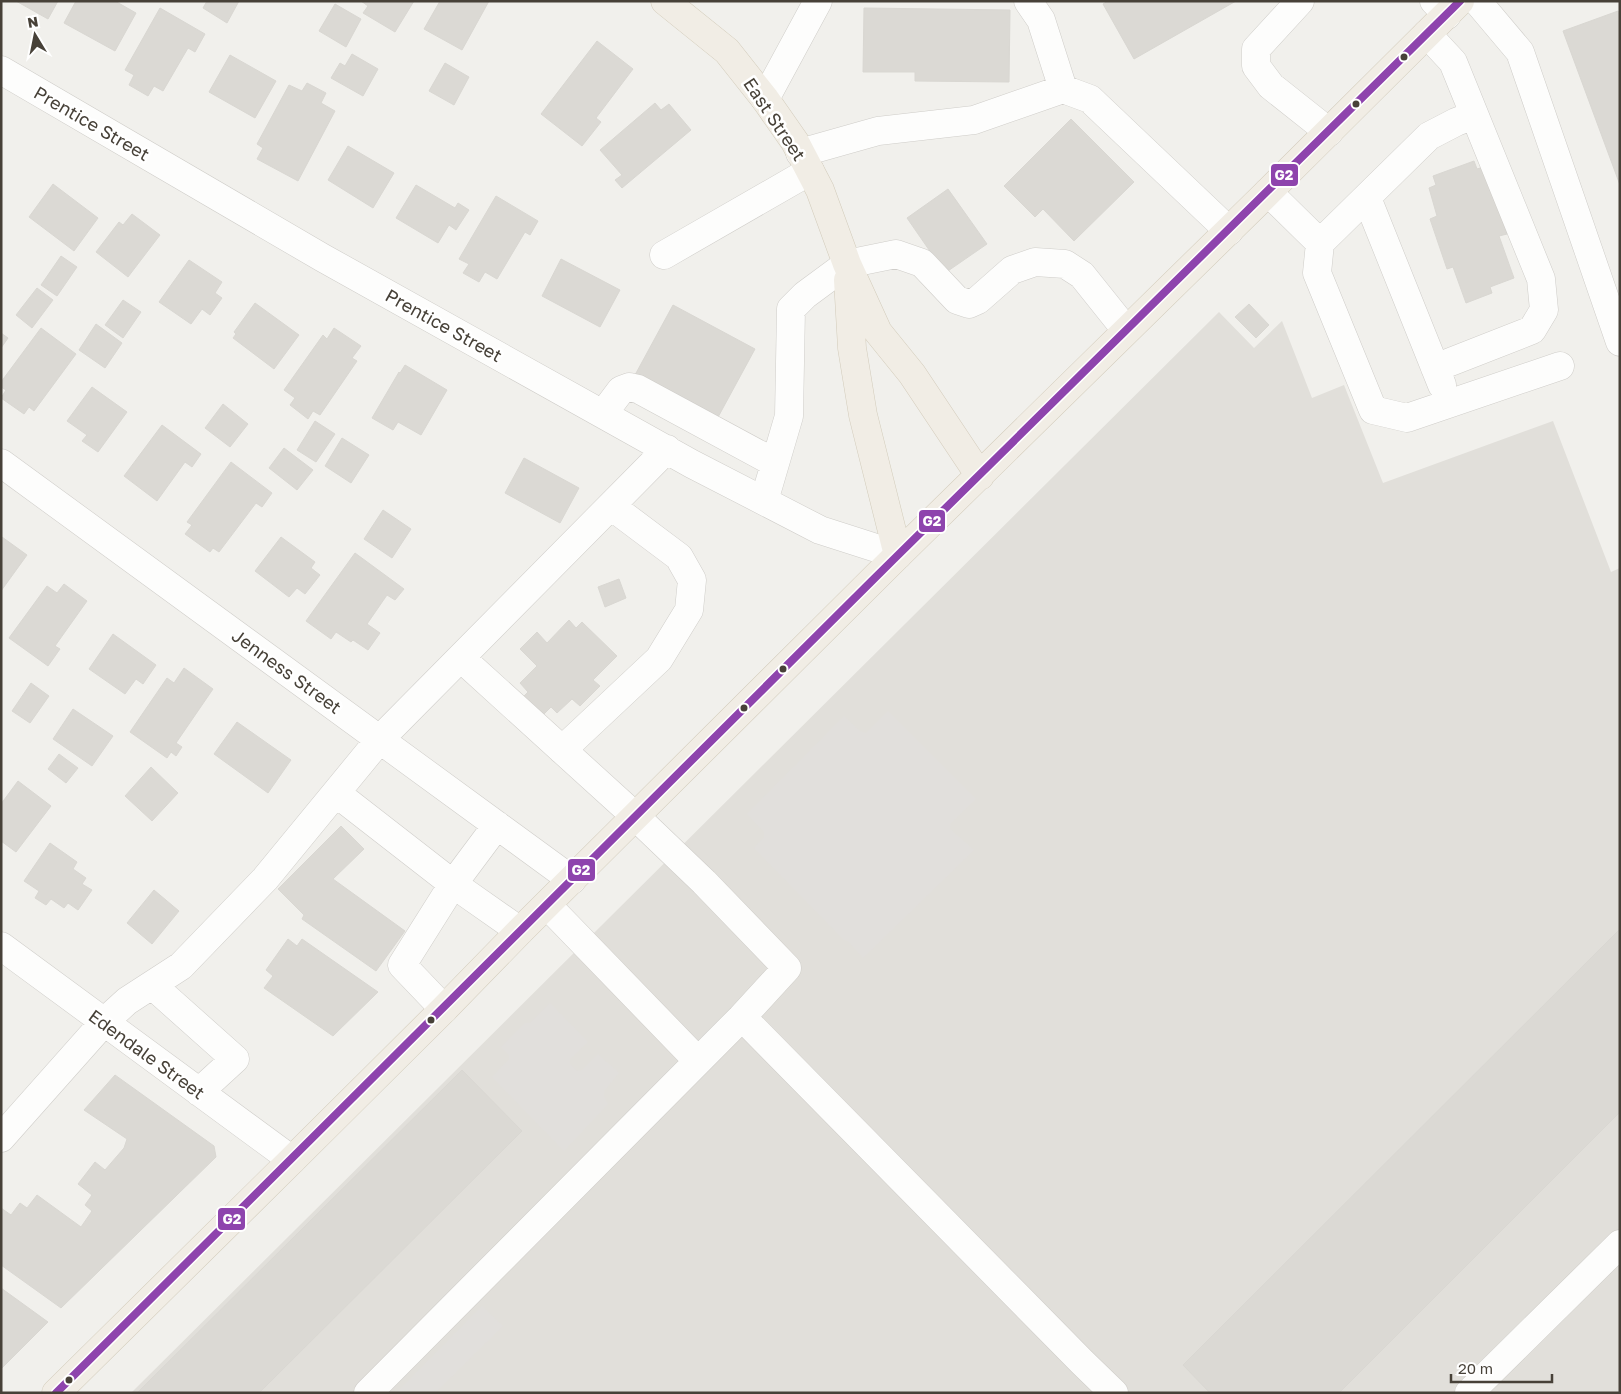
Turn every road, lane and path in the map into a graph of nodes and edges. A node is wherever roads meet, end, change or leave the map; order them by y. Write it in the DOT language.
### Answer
graph roads {
  1 [pos="665,1"];
  2 [pos="818,1"];
  3 [pos="1028,1"];
  4 [pos="1300,1"];
  5 [pos="1477,1"];
  6 [pos="1447,6"];
  7 [pos="1427,34"];
  8 [pos="1,70"];
  9 [pos="1063,90"];
  10 [pos="765,99"];
  11 [pos="1474,115"];
  12 [pos="1329,132"];
  13 [pos="805,162"];
  14 [pos="1268,192"];
  15 [pos="1367,198"];
  16 [pos="1229,231"];
  17 [pos="1320,243"];
  18 [pos="664,255"];
  19 [pos="847,264"];
  20 [pos="1126,330"];
  21 [pos="1620,342"];
  22 [pos="1560,366"];
  23 [pos="1435,368"];
  24 [pos="1450,404"];
  25 [pos="603,414"];
  26 [pos="667,449"];
  27 [pos="1,463"];
  28 [pos="775,463"];
  29 [pos="980,476"];
  30 [pos="764,501"];
  31 [pos="611,506"];
  32 [pos="898,555"];
  33 [pos="461,658"];
  34 [pos="380,739"];
  35 [pos="562,750"];
  36 [pos="336,793"];
  37 [pos="635,816"];
  38 [pos="497,825"];
  39 [pos="572,880"];
  40 [pos="453,884"];
  41 [pos="547,905"];
  42 [pos="520,930"];
  43 [pos="1,946"];
  44 [pos="152,985"];
  45 [pos="444,1009"];
  46 [pos="742,1017"];
  47 [pos="104,1022"];
  48 [pos="698,1061"];
  49 [pos="199,1092"];
  50 [pos="1,1138"];
  51 [pos="292,1160"];
  52 [pos="1620,1244"];
  53 [pos="56,1393"];
  54 [pos="368,1393"];
  55 [pos="1114,1393"];
  56 [pos="1469,1393"];
  1 -- 10 [label="main road, East Street"];
  2 -- 10 [label="street"];
  3 -- 9 [label="street"];
  4 -- 12 [label="street"];
  5 -- 21 [label="street"];
  6 -- 7 [label="main road"];
  7 -- 11 [label="street"];
  7 -- 12 [label="main road"];
  8 -- 25 [label="street, Prentice Street"];
  9 -- 13 [label="street"];
  9 -- 16 [label="street"];
  10 -- 13 [label="main road, East Street"];
  11 -- 15 [label="street"];
  11 -- 23 [label="street"];
  12 -- 14 [label="main road"];
  13 -- 18 [label="street"];
  13 -- 19 [label="main road, East Street"];
  14 -- 16 [label="main road"];
  14 -- 17 [label="street"];
  15 -- 17 [label="street"];
  15 -- 23 [label="street"];
  16 -- 20 [label="main road"];
  17 -- 24 [label="street"];
  19 -- 20 [label="street"];
  19 -- 28 [label="street"];
  19 -- 29 [label="main road, East Street"];
  19 -- 32 [label="main road, East Street"];
  20 -- 29 [label="main road"];
  22 -- 24 [label="street"];
  23 -- 24 [label="street"];
  25 -- 26 [label="street, Prentice Street"];
  25 -- 28 [label="street"];
  26 -- 30 [label="street, Prentice Street"];
  26 -- 31 [label="street"];
  27 -- 34 [label="street, Jenness Street"];
  28 -- 30 [label="street"];
  29 -- 32 [label="main road"];
  30 -- 32 [label="street, Prentice Street"];
  31 -- 33 [label="street"];
  31 -- 35 [label="street"];
  32 -- 37 [label="main road"];
  33 -- 34 [label="street"];
  33 -- 35 [label="street"];
  34 -- 36 [label="street"];
  34 -- 38 [label="street, Jenness Street"];
  35 -- 37 [label="street"];
  36 -- 40 [label="street"];
  36 -- 44 [label="street"];
  37 -- 39 [label="main road"];
  37 -- 46 [label="street"];
  38 -- 39 [label="street, Jenness Street"];
  38 -- 40 [label="street"];
  39 -- 41 [label="main road"];
  40 -- 42 [label="street"];
  40 -- 45 [label="street"];
  41 -- 42 [label="main road"];
  41 -- 48 [label="street"];
  42 -- 45 [label="main road"];
  43 -- 47 [label="street, Edendale Street"];
  44 -- 47 [label="street"];
  44 -- 49 [label="street"];
  45 -- 51 [label="main road"];
  46 -- 48 [label="street"];
  46 -- 55 [label="street"];
  47 -- 49 [label="street, Edendale Street"];
  47 -- 50 [label="street"];
  48 -- 54 [label="street"];
  49 -- 51 [label="street, Edendale Street"];
  51 -- 53 [label="main road"];
  52 -- 56 [label="street"];
}
